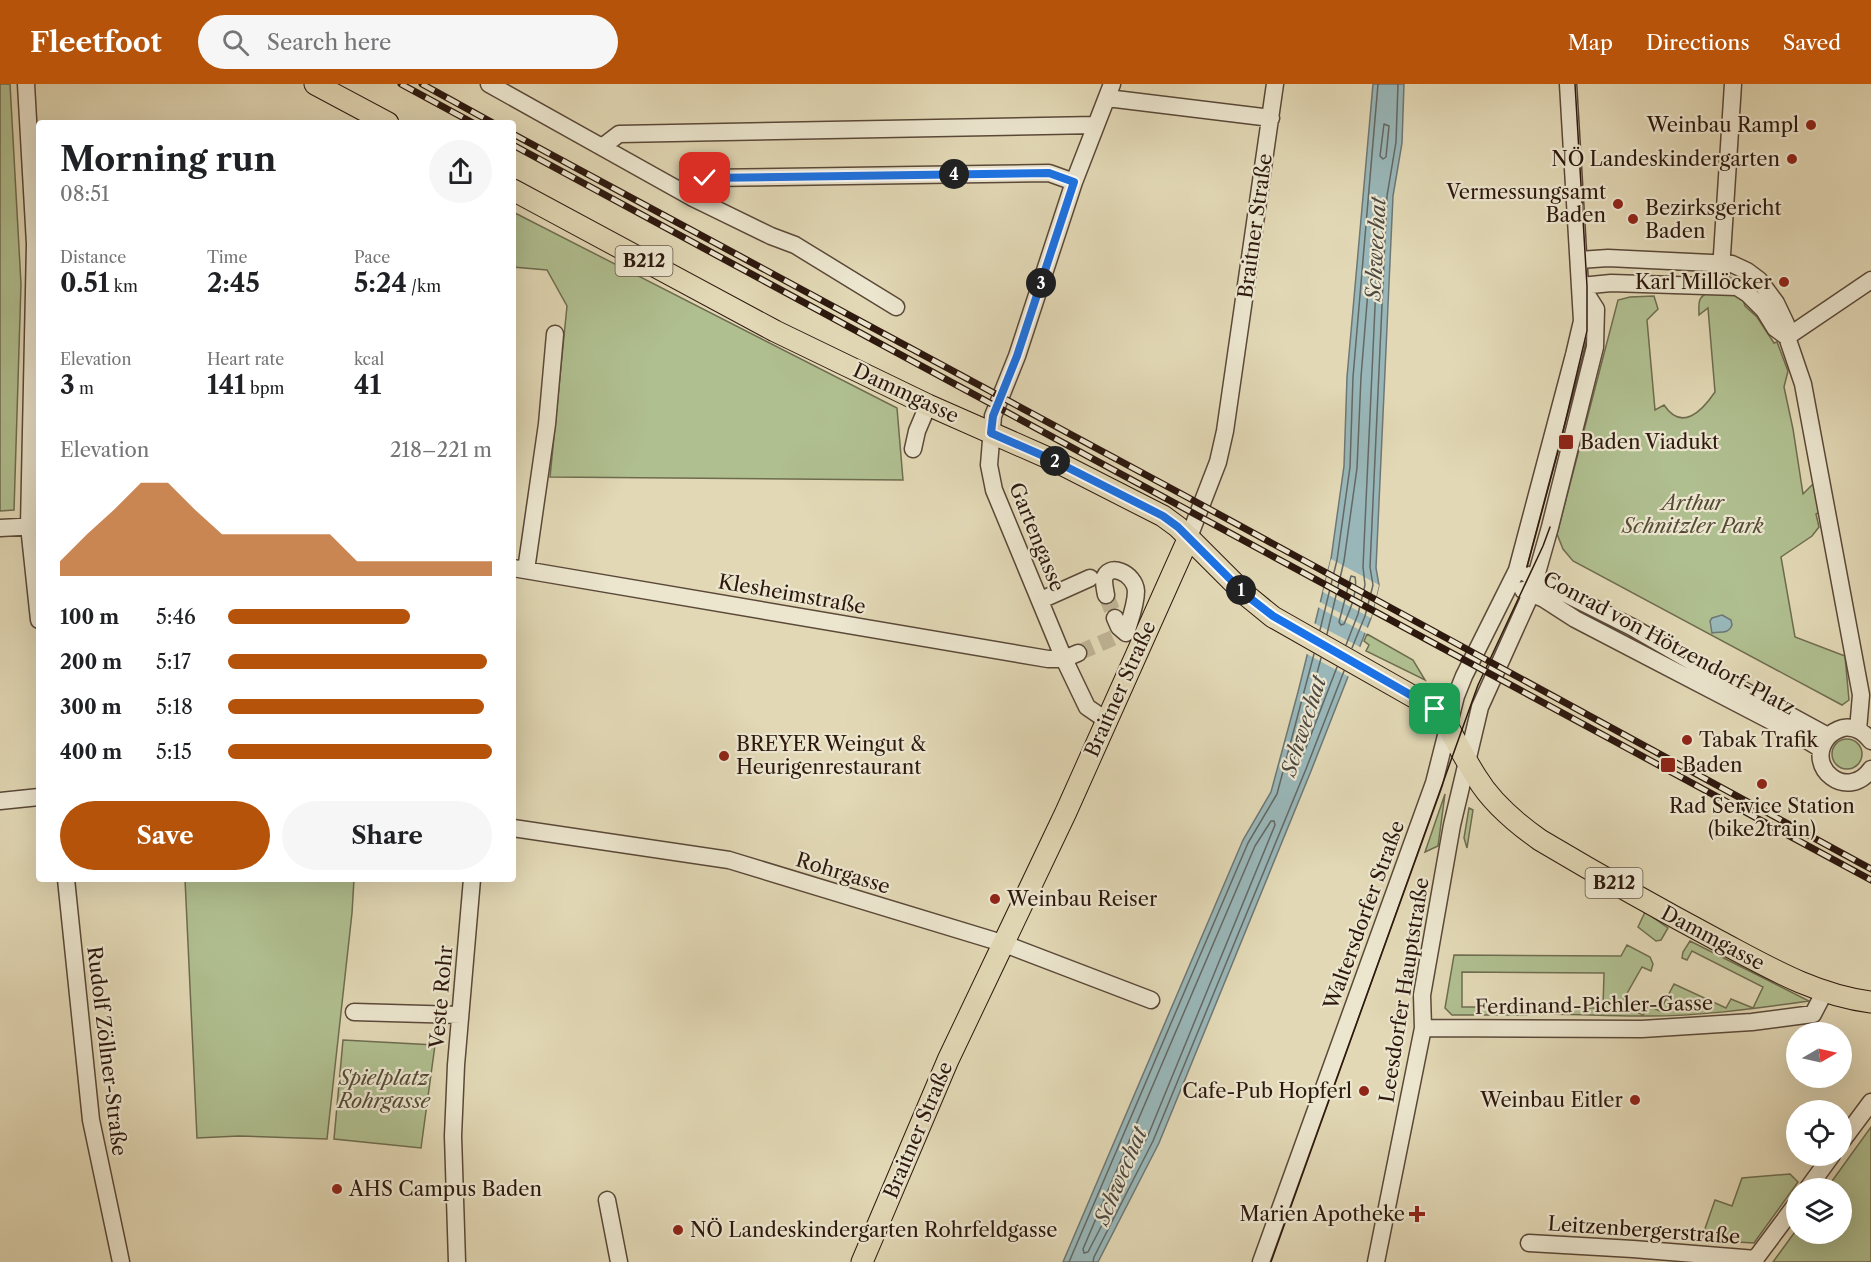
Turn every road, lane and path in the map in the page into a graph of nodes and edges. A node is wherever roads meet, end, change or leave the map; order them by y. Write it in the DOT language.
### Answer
graph roads {
  1 [pos="26,84"];
  2 [pos="315,84"];
  3 [pos="489,84"];
  4 [pos="1275,84"];
  5 [pos="1568,84"];
  6 [pos="1733,84"];
  7 [pos="1109,91"];
  8 [pos="1270,118"];
  9 [pos="382,120"];
  10 [pos="1096,125"];
  11 [pos="602,147"];
  12 [pos="1074,182"];
  13 [pos="516,192"];
  14 [pos="693,198"];
  15 [pos="1579,260"];
  16 [pos="1720,262"];
  17 [pos="1871,280"];
  18 [pos="1581,286"];
  19 [pos="1720,286"];
  20 [pos="896,307"];
  21 [pos="555,334"];
  22 [pos="1787,338"];
  23 [pos="928,405"];
  24 [pos="991,433"];
  25 [pos="913,449"];
  26 [pos="34,526"];
  27 [pos="0,528"];
  28 [pos="1188,537"];
  29 [pos="36,564"];
  30 [pos="520,569"];
  31 [pos="1090,578"];
  32 [pos="1514,578"];
  33 [pos="1533,586"];
  34 [pos="1106,595"];
  35 [pos="1041,600"];
  36 [pos="1115,618"];
  37 [pos="1127,637"];
  38 [pos="1071,656"];
  39 [pos="1106,720"];
  40 [pos="1449,728"];
  41 [pos="1865,735"];
  42 [pos="1825,742"];
  43 [pos="1467,759"];
  44 [pos="1868,779"];
  45 [pos="36,797"];
  46 [pos="0,801"];
  47 [pos="516,828"];
  48 [pos="66,882"];
  49 [pos="472,882"];
  50 [pos="1002,943"];
  51 [pos="1824,993"];
  52 [pos="1151,1000"];
  53 [pos="1871,1002"];
  54 [pos="354,1012"];
  55 [pos="460,1015"];
  56 [pos="1423,1028"];
  57 [pos="1871,1102"];
  58 [pos="1852,1128"];
  59 [pos="607,1200"];
  60 [pos="1786,1218"];
  61 [pos="1529,1243"];
  62 [pos="1632,1255"];
  63 [pos="1755,1260"];
  64 [pos="121,1262"];
  65 [pos="458,1262"];
  66 [pos="619,1262"];
  67 [pos="862,1262"];
  68 [pos="1261,1262"];
  69 [pos="1376,1262"];
  1 -- 26 [label="street"];
  2 -- 9 [label="main road"];
  3 -- 11 [label="street"];
  4 -- 8 [label="street, Braitner Straße"];
  5 -- 15 [label="street, Conrad von Hötzendorf-Platz"];
  6 -- 16 [label="street"];
  7 -- 8 [label="street"];
  7 -- 10 [label="street, Gartengasse"];
  8 -- 28 [label="street, Braitner Straße"];
  10 -- 11 [label="street"];
  10 -- 12 [label="street, Gartengasse"];
  11 -- 14 [label="street"];
  12 -- 14 [label="street"];
  12 -- 24 [label="street, Gartengasse"];
  13 -- 23 [label="main road, Dammgasse / B212"];
  14 -- 20 [label="street"];
  15 -- 16 [label="street"];
  15 -- 18 [label="street, Conrad von Hötzendorf-Platz"];
  16 -- 19 [label="street"];
  16 -- 22 [label="street"];
  17 -- 22 [label="street"];
  18 -- 19 [label="street"];
  18 -- 32 [label="street, Conrad von Hötzendorf-Platz"];
  18 -- 33 [label="street, Conrad von Hötzendorf-Platz"];
  19 -- 22 [label="street"];
  21 -- 30 [label="street"];
  22 -- 41 [label="street"];
  23 -- 24 [label="main road, Dammgasse / B212"];
  23 -- 25 [label="street"];
  24 -- 28 [label="main road, Dammgasse / B212"];
  24 -- 35 [label="street, Gartengasse"];
  26 -- 27 [label="street"];
  26 -- 29 [label="street"];
  28 -- 37 [label="main road, Braitner Straße"];
  28 -- 40 [label="main road, Dammgasse / B212"];
  30 -- 38 [label="street, Klesheimstraße"];
  31 -- 35 [label="street"];
  32 -- 33 [label="street, Conrad von Hötzendorf-Platz"];
  32 -- 40 [label="street, Waltersdorfer Straße"];
  33 -- 42 [label="street, Conrad von Hötzendorf-Platz"];
  33 -- 43 [label="street"];
  34 -- 37 [label="street"];
  35 -- 38 [label="street, Gartengasse"];
  36 -- 37 [label="street"];
  37 -- 39 [label="main road, Braitner Straße"];
  38 -- 39 [label="street, Gartengasse"];
  39 -- 50 [label="main road, Braitner Straße"];
  40 -- 43 [label="main road, Dammgasse / B212"];
  40 -- 68 [label="street, Waltersdorfer Straße"];
  41 -- 42 [label="street"];
  42 -- 44 [label="street"];
  43 -- 51 [label="main road, Dammgasse / B212"];
  43 -- 56 [label="street, Leesdorfer Hauptstraße"];
  45 -- 46 [label="street"];
  47 -- 50 [label="street, Rohrgasse"];
  48 -- 64 [label="street, Rudolf Zöllner-Straße"];
  49 -- 55 [label="street, Veste Rohr"];
  50 -- 52 [label="street, Rohrgasse"];
  50 -- 67 [label="main road, Braitner Straße"];
  51 -- 53 [label="main road, Dammgasse / B212"];
  51 -- 56 [label="street, Ferdinand-Pichler-Gasse"];
  54 -- 55 [label="street"];
  55 -- 65 [label="street, Veste Rohr"];
  56 -- 69 [label="street, Leesdorfer Hauptstraße"];
  57 -- 58 [label="street"];
  59 -- 66 [label="street"];
  60 -- 63 [label="street"];
  61 -- 62 [label="street, Leitzenbergerstraße"];
  62 -- 63 [label="street, Leitzenbergerstraße"];
}
